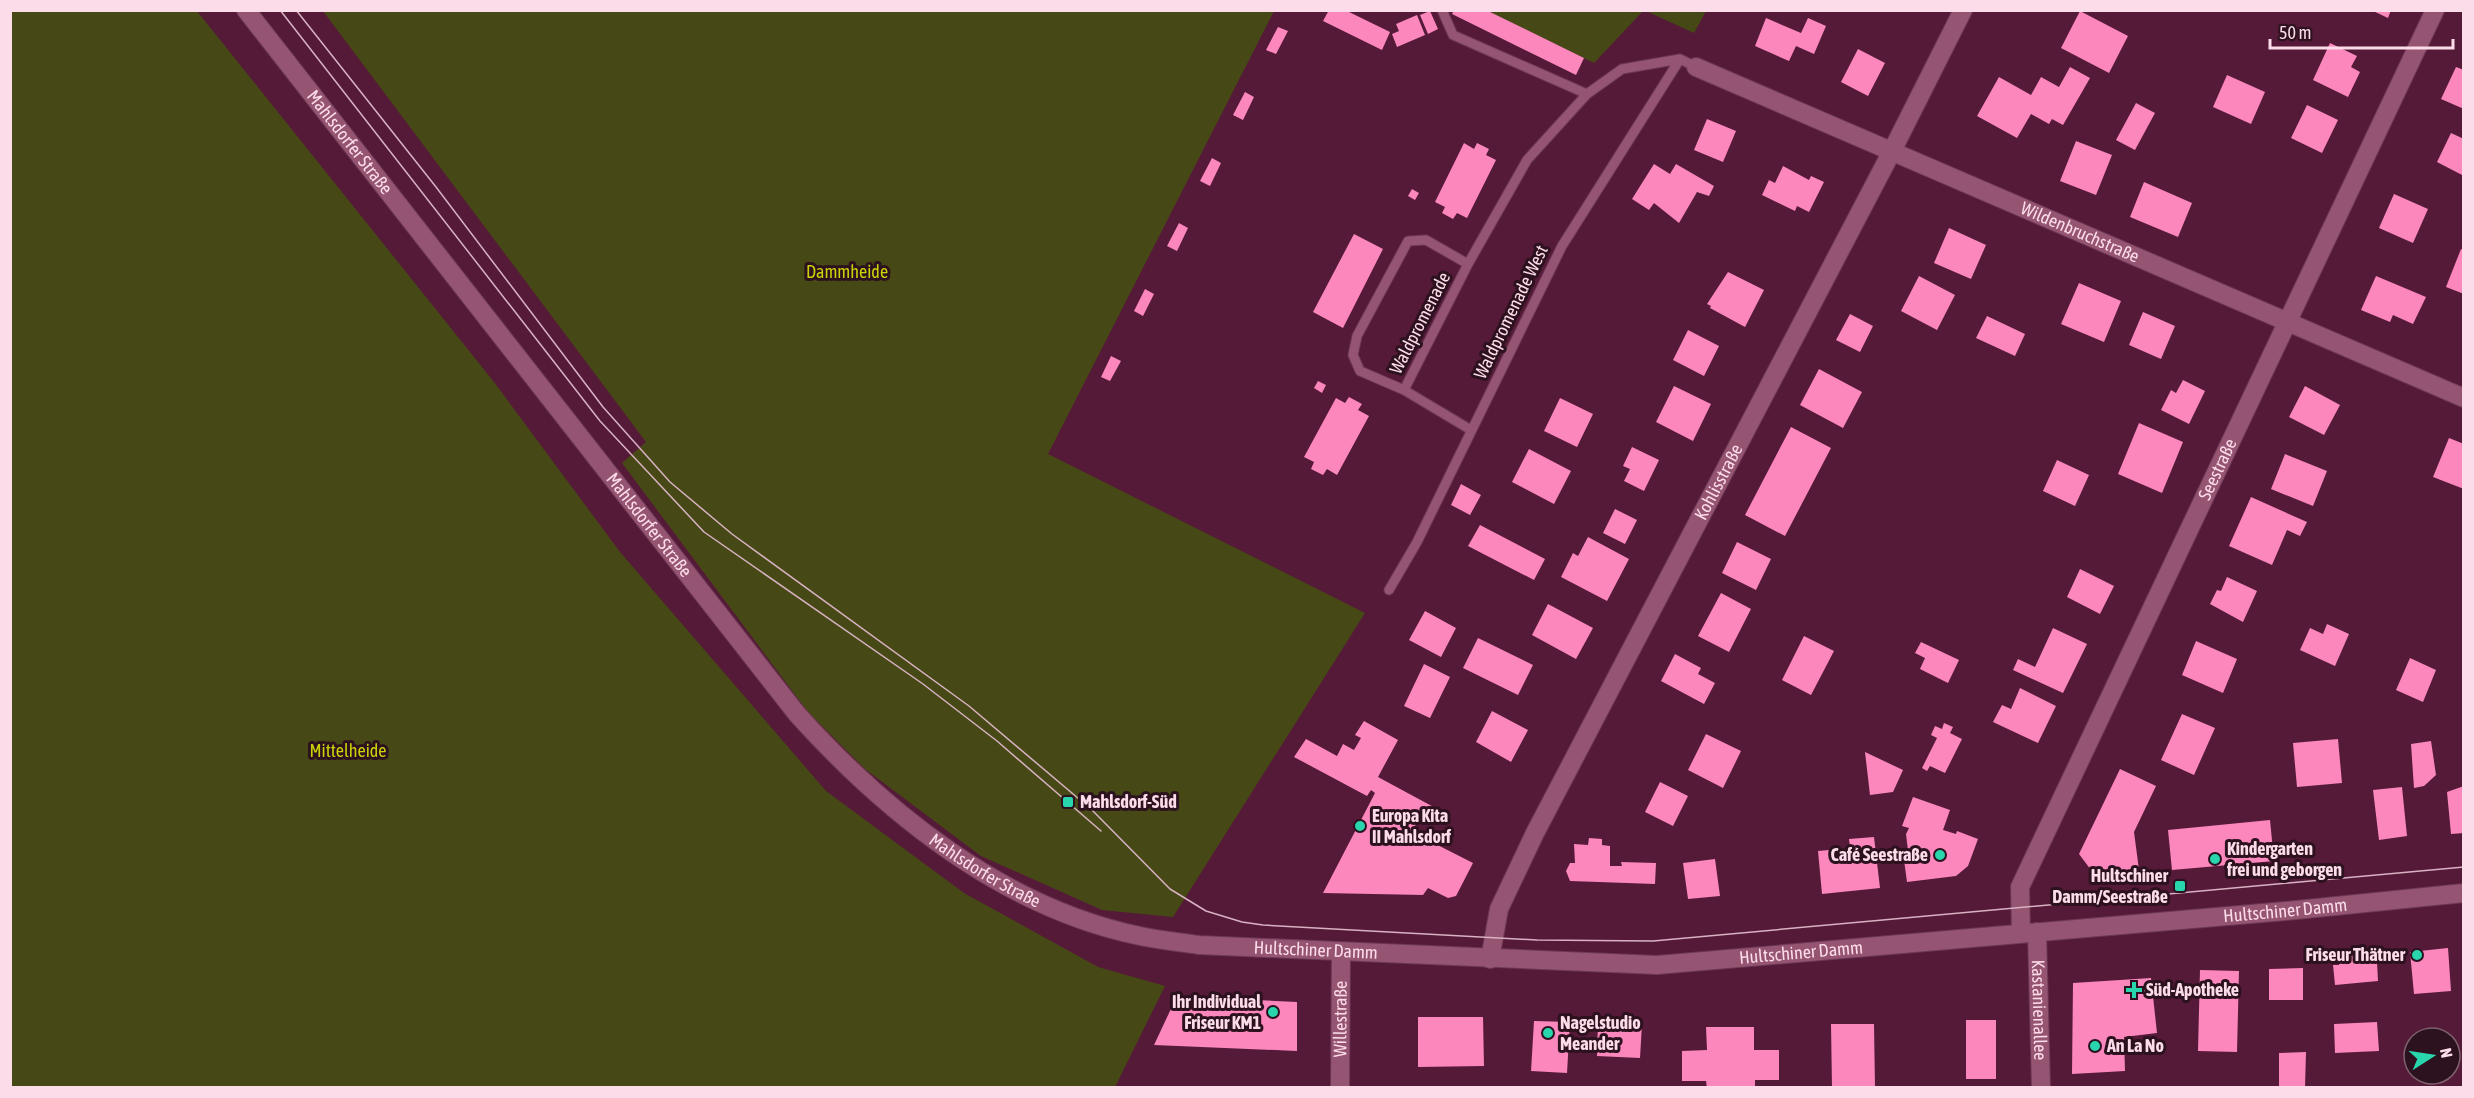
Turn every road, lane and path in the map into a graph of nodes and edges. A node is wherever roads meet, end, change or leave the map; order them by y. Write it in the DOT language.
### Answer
graph roads {
  1 [pos="246,10"];
  2 [pos="1442,10"];
  3 [pos="1963,10"];
  4 [pos="2435,10"];
  5 [pos="1688,63"];
  6 [pos="1587,94"];
  7 [pos="1891,153"];
  8 [pos="1468,264"];
  9 [pos="2288,323"];
  10 [pos="1404,390"];
  11 [pos="2463,398"];
  12 [pos="1472,430"];
  13 [pos="1389,590"];
  14 [pos="2463,893"];
  15 [pos="2029,932"];
  16 [pos="1139,936"];
  17 [pos="1341,952"];
  18 [pos="1490,959"];
  19 [pos="1340,1088"];
  20 [pos="2041,1088"];
  1 -- 16 [label="street, Mahlsdorfer Straße"];
  2 -- 6 [label="lane"];
  3 -- 7 [label="street, Kohlisstraße"];
  4 -- 9 [label="street, Seestraße"];
  5 -- 6 [label="lane, Waldpromenade"];
  5 -- 7 [label="street, Wildenbruchstraße"];
  5 -- 12 [label="lane, Waldpromenade West"];
  6 -- 8 [label="lane, Waldpromenade"];
  7 -- 9 [label="street, Wildenbruchstraße"];
  7 -- 18 [label="street, Kohlisstraße"];
  8 -- 10 [label="lane, Waldpromenade"];
  8 -- 10 [label="lane, Waldpromenade"];
  9 -- 11 [label="street, Wildenbruchstraße"];
  9 -- 15 [label="street, Seestraße"];
  10 -- 12 [label="lane"];
  12 -- 13 [label="lane, Waldpromenade West"];
  14 -- 15 [label="street, Hultschiner Damm"];
  15 -- 18 [label="street, Hultschiner Damm"];
  15 -- 20 [label="street, Kastanienallee"];
  16 -- 17 [label="street, Hultschiner Damm"];
  17 -- 18 [label="street, Hultschiner Damm"];
  17 -- 19 [label="street, Willestraße"];
}
